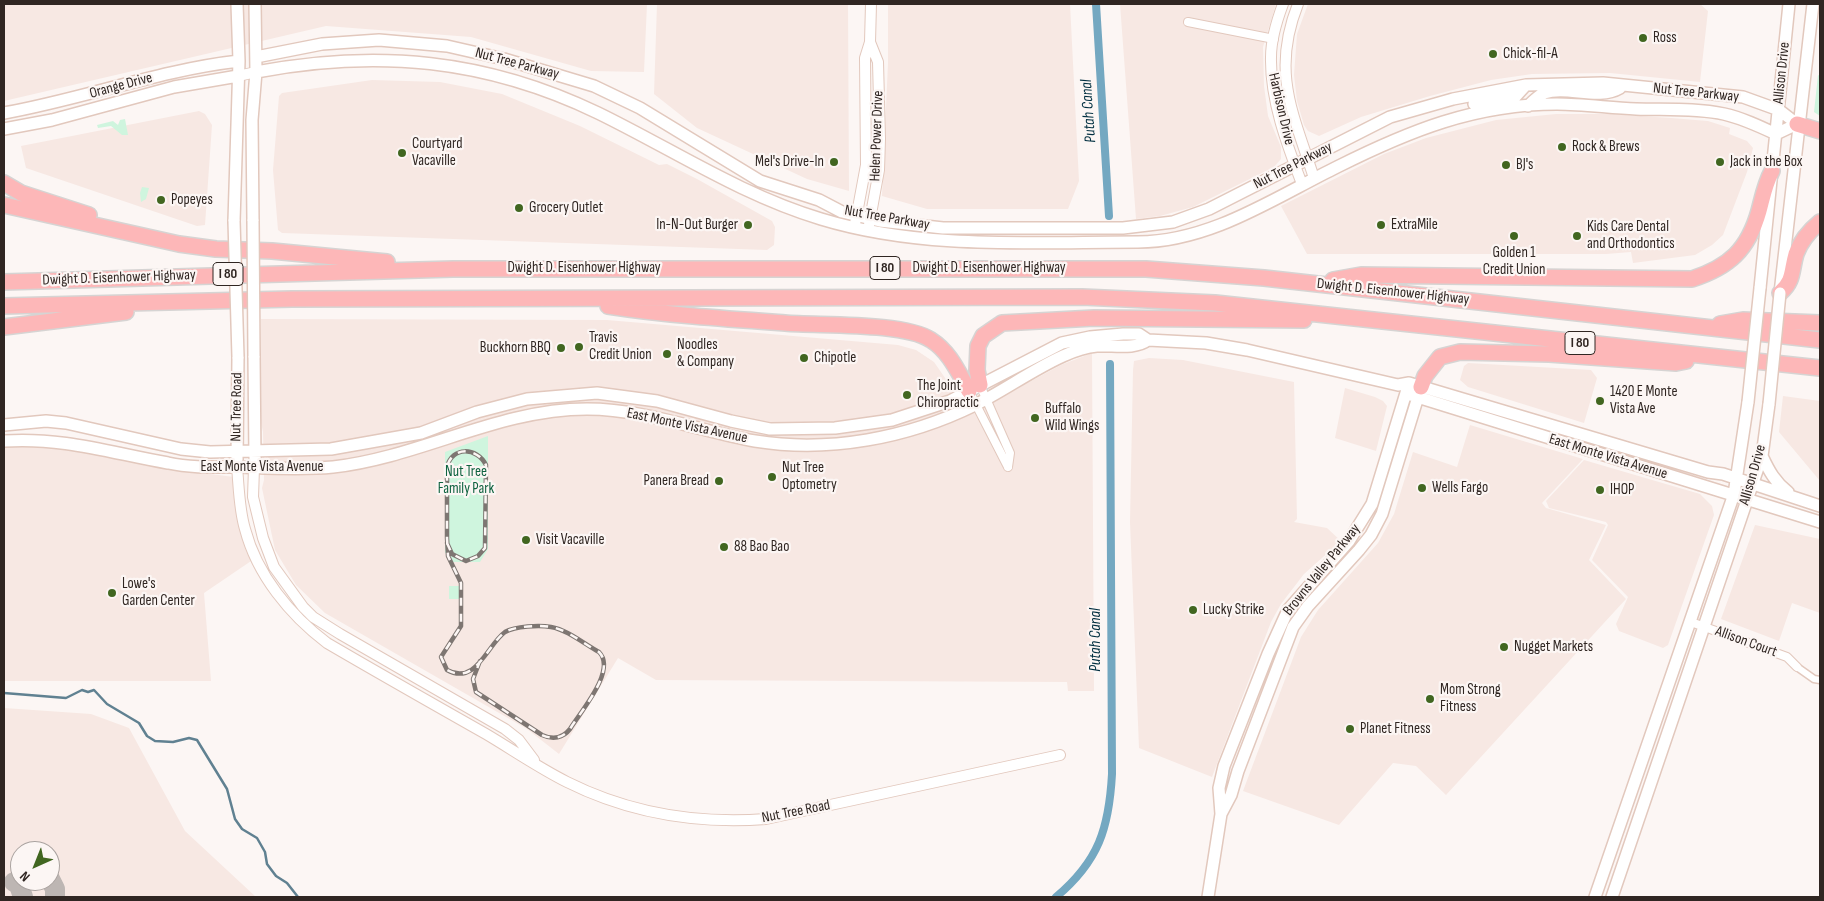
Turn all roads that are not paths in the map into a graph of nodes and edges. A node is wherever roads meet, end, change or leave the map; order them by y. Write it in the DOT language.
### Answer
graph roads {
  1 [pos="237,4"];
  2 [pos="255,4"];
  3 [pos="871,4"];
  4 [pos="1283,4"];
  5 [pos="1298,4"];
  6 [pos="1789,4"];
  7 [pos="1813,4"];
  8 [pos="1188,22"];
  9 [pos="1274,39"];
  10 [pos="870,42"];
  11 [pos="256,57"];
  12 [pos="239,61"];
  13 [pos="256,72"];
  14 [pos="238,76"];
  15 [pos="1624,85"];
  16 [pos="1526,86"];
  17 [pos="1528,106"];
  18 [pos="1778,110"];
  19 [pos="4,114"];
  20 [pos="1447,119"];
  21 [pos="1797,124"];
  22 [pos="4,129"];
  23 [pos="1820,131"];
  24 [pos="1776,134"];
  25 [pos="1307,157"];
  26 [pos="1294,164"];
  27 [pos="1772,171"];
  28 [pos="1314,178"];
  29 [pos="4,183"];
  30 [pos="1302,184"];
  31 [pos="4,205"];
  32 [pos="870,218"];
  33 [pos="855,222"];
  34 [pos="1820,222"];
  35 [pos="868,231"];
  36 [pos="178,244"];
  37 [pos="453,268"];
  38 [pos="4,282"];
  39 [pos="1315,284"];
  40 [pos="1780,293"];
  41 [pos="564,299"];
  42 [pos="259,300"];
  43 [pos="4,306"];
  44 [pos="1340,317"];
  45 [pos="1820,323"];
  46 [pos="1711,326"];
  47 [pos="4,327"];
  48 [pos="1820,340"];
  49 [pos="1710,357"];
  50 [pos="1820,368"];
  51 [pos="1411,389"];
  52 [pos="978,395"];
  53 [pos="669,420"];
  54 [pos="4,425"];
  55 [pos="749,425"];
  56 [pos="1504,425"];
  57 [pos="815,430"];
  58 [pos="1567,430"];
  59 [pos="753,440"];
  60 [pos="4,441"];
  61 [pos="1562,444"];
  62 [pos="1614,444"];
  63 [pos="255,452"];
  64 [pos="237,453"];
  65 [pos="1762,456"];
  66 [pos="237,467"];
  67 [pos="254,468"];
  68 [pos="1736,478"];
  69 [pos="1753,483"];
  70 [pos="1734,494"];
  71 [pos="1793,496"];
  72 [pos="1747,498"];
  73 [pos="1820,506"];
  74 [pos="1820,522"];
  75 [pos="1339,552"];
  76 [pos="1319,593"];
  77 [pos="1288,610"];
  78 [pos="1691,622"];
  79 [pos="1704,626"];
  80 [pos="1264,663"];
  81 [pos="1278,664"];
  82 [pos="1797,667"];
  83 [pos="1820,680"];
  84 [pos="1257,720"];
  85 [pos="1239,727"];
  86 [pos="505,729"];
  87 [pos="498,741"];
  88 [pos="1060,756"];
  89 [pos="538,764"];
  90 [pos="1236,776"];
  91 [pos="1222,814"];
  92 [pos="1208,897"];
  93 [pos="1595,897"];
  94 [pos="1612,897"];
  1 -- 12 [label="main road, Nut Tree Road"];
  2 -- 11 [label="main road, Nut Tree Road"];
  3 -- 10 [label="street, Helen Power Drive"];
  4 -- 9 [label="street, Harbison Drive"];
  5 -- 25 [label="street, Harbison Drive"];
  6 -- 18 [label="main road, Allison Drive"];
  7 -- 21 [label="main road, Allison Drive"];
  8 -- 9 [label="street"];
  9 -- 26 [label="street, Harbison Drive"];
  10 -- 32 [label="street, Helen Power Drive"];
  10 -- 33 [label="street, Helen Power Drive"];
  11 -- 12 [label="street, Nut Tree Parkway"];
  11 -- 13 [label="main road, Nut Tree Road"];
  11 -- 33 [label="main road, Nut Tree Parkway"];
  12 -- 14 [label="main road, Nut Tree Road"];
  12 -- 19 [label="main road, Orange Drive"];
  13 -- 14 [label="street, Nut Tree Parkway"];
  13 -- 33 [label="main road, Nut Tree Parkway"];
  13 -- 63 [label="main road, Nut Tree Road, bridge"];
  14 -- 22 [label="main road, Orange Drive"];
  14 -- 64 [label="main road, Nut Tree Road, bridge"];
  15 -- 16 [label="main road, Nut Tree Parkway"];
  15 -- 17 [label="main road"];
  15 -- 18 [label="main road, Nut Tree Parkway"];
  16 -- 20 [label="main road"];
  16 -- 25 [label="main road, Nut Tree Parkway"];
  17 -- 20 [label="main road, Nut Tree Parkway"];
  17 -- 24 [label="main road, Nut Tree Parkway"];
  18 -- 21 [label="main road, Nut Tree Parkway"];
  18 -- 24 [label="main road, Allison Drive"];
  20 -- 28 [label="main road, Nut Tree Parkway"];
  21 -- 23 [label="highway"];
  21 -- 24 [label="main road"];
  21 -- 40 [label="main road, Allison Drive"];
  24 -- 27 [label="main road, Allison Drive"];
  25 -- 26 [label="main road, Nut Tree Parkway"];
  25 -- 28 [label="street, Harbison Drive"];
  26 -- 30 [label="street, Harbison Drive"];
  26 -- 32 [label="main road, Nut Tree Parkway"];
  27 -- 39 [label="highway"];
  27 -- 68 [label="main road, Allison Drive, bridge"];
  28 -- 30 [label="main road, Nut Tree Parkway"];
  29 -- 36 [label="highway"];
  30 -- 35 [label="main road, Nut Tree Parkway"];
  31 -- 36 [label="highway"];
  32 -- 33 [label="main road, Nut Tree Parkway"];
  32 -- 35 [label="street, Helen Power Drive"];
  33 -- 35 [label="main road, Nut Tree Parkway"];
  34 -- 40 [label="highway"];
  36 -- 37 [label="highway"];
  37 -- 38 [label="highway, Dwight D. Eisenhower Highway / I 80"];
  37 -- 39 [label="highway, Dwight D. Eisenhower Highway / I 80"];
  39 -- 46 [label="highway, Dwight D. Eisenhower Highway / I 80"];
  40 -- 65 [label="main road, Allison Drive, bridge"];
  41 -- 42 [label="highway, Dwight D. Eisenhower Highway / I 80"];
  41 -- 44 [label="highway, Dwight D. Eisenhower Highway / I 80"];
  41 -- 52 [label="highway"];
  42 -- 43 [label="highway, Dwight D. Eisenhower Highway / I 80"];
  42 -- 47 [label="highway"];
  44 -- 49 [label="highway, Dwight D. Eisenhower Highway / I 80"];
  44 -- 52 [label="highway"];
  45 -- 46 [label="highway"];
  46 -- 48 [label="highway, Dwight D. Eisenhower Highway / I 80"];
  49 -- 50 [label="highway, Dwight D. Eisenhower Highway / I 80"];
  49 -- 51 [label="highway"];
  51 -- 52 [label="main road, East Monte Vista Avenue"];
  51 -- 56 [label="main road, East Monte Vista Avenue"];
  51 -- 58 [label="main road, East Monte Vista Avenue"];
  51 -- 75 [label="main road, Browns Valley Parkway"];
  51 -- 76 [label="main road, Browns Valley Parkway"];
  52 -- 52 [label="street"];
  52 -- 57 [label="main road, East Monte Vista Avenue"];
  52 -- 59 [label="main road, East Monte Vista Avenue"];
  53 -- 55 [label="main road"];
  53 -- 59 [label="main road, East Monte Vista Avenue"];
  53 -- 67 [label="main road, East Monte Vista Avenue"];
  54 -- 64 [label="main road, East Monte Vista Avenue"];
  55 -- 57 [label="main road, East Monte Vista Avenue"];
  55 -- 63 [label="main road, East Monte Vista Avenue"];
  56 -- 58 [label="main road"];
  56 -- 61 [label="main road, East Monte Vista Avenue"];
  57 -- 59 [label="main road"];
  58 -- 62 [label="main road, East Monte Vista Avenue"];
  60 -- 66 [label="main road, East Monte Vista Avenue"];
  61 -- 62 [label="main road"];
  61 -- 70 [label="main road, East Monte Vista Avenue"];
  62 -- 68 [label="main road, East Monte Vista Avenue"];
  63 -- 64 [label="main road, East Monte Vista Avenue"];
  63 -- 67 [label="main road, Nut Tree Road"];
  64 -- 66 [label="main road, Nut Tree Road"];
  65 -- 69 [label="main road, Allison Drive"];
  65 -- 71 [label="main road"];
  66 -- 67 [label="main road, East Monte Vista Avenue"];
  66 -- 87 [label="street, Nut Tree Road"];
  67 -- 86 [label="street, Nut Tree Road"];
  68 -- 69 [label="main road, East Monte Vista Avenue"];
  68 -- 70 [label="main road, Allison Drive"];
  69 -- 71 [label="main road, East Monte Vista Avenue"];
  69 -- 72 [label="main road, Allison Drive"];
  70 -- 72 [label="main road, East Monte Vista Avenue"];
  70 -- 78 [label="main road, Allison Drive"];
  71 -- 73 [label="main road, East Monte Vista Avenue"];
  72 -- 74 [label="main road, East Monte Vista Avenue"];
  72 -- 79 [label="main road, Allison Drive"];
  75 -- 76 [label="main road"];
  75 -- 77 [label="main road, Browns Valley Parkway"];
  76 -- 81 [label="main road, Browns Valley Parkway"];
  77 -- 80 [label="main road, Browns Valley Parkway"];
  77 -- 81 [label="main road"];
  78 -- 79 [label="street, Allison Court"];
  78 -- 93 [label="main road, Allison Drive"];
  79 -- 82 [label="street, Allison Court"];
  79 -- 94 [label="main road, Allison Drive"];
  80 -- 81 [label="main road"];
  80 -- 84 [label="main road"];
  80 -- 85 [label="main road, Browns Valley Parkway"];
  81 -- 84 [label="main road, Browns Valley Parkway"];
  82 -- 83 [label="street"];
  84 -- 90 [label="main road, Browns Valley Parkway"];
  85 -- 90 [label="main road"];
  85 -- 91 [label="main road, Browns Valley Parkway"];
  86 -- 87 [label="street"];
  86 -- 89 [label="street, Nut Tree Road"];
  87 -- 89 [label="street, Nut Tree Road"];
  88 -- 89 [label="street, Nut Tree Road"];
  90 -- 91 [label="main road, Browns Valley Parkway"];
  91 -- 92 [label="main road, Browns Valley Parkway"];
}
